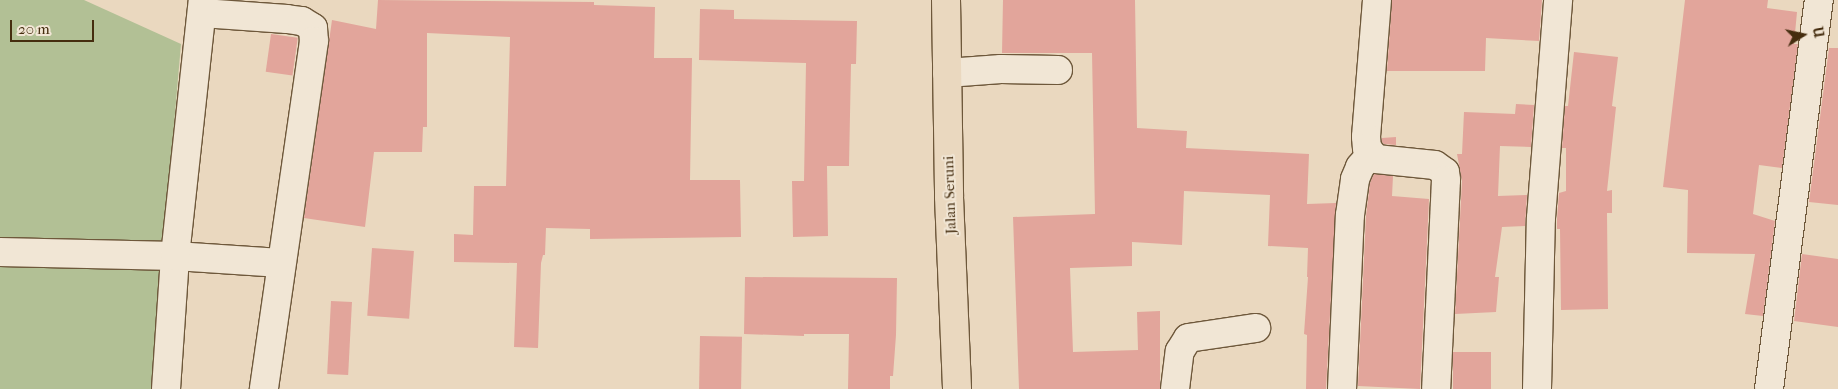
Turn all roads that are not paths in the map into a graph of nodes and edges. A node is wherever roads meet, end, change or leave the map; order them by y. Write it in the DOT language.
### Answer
graph roads {
  1 [pos="946,0"];
  2 [pos="1377,0"];
  3 [pos="1558,0"];
  4 [pos="1819,0"];
  5 [pos="203,6"];
  6 [pos="1058,70"];
  7 [pos="947,73"];
  8 [pos="1371,154"];
  9 [pos="0,252"];
  10 [pos="175,256"];
  11 [pos="281,264"];
  12 [pos="1256,328"];
  13 [pos="166,389"];
  14 [pos="264,389"];
  15 [pos="957,389"];
  16 [pos="1175,389"];
  17 [pos="1342,389"];
  18 [pos="1436,389"];
  19 [pos="1537,389"];
  20 [pos="1769,389"];
  1 -- 7 [label="main road, Jalan Seruni"];
  2 -- 8 [label="street"];
  3 -- 19 [label="street"];
  4 -- 20 [label="street"];
  5 -- 10 [label="street"];
  5 -- 11 [label="street"];
  6 -- 7 [label="street"];
  7 -- 15 [label="main road, Jalan Seruni"];
  8 -- 17 [label="street"];
  8 -- 18 [label="street"];
  9 -- 10 [label="street"];
  10 -- 11 [label="street"];
  10 -- 13 [label="street"];
  11 -- 14 [label="street"];
  12 -- 16 [label="street"];
}
